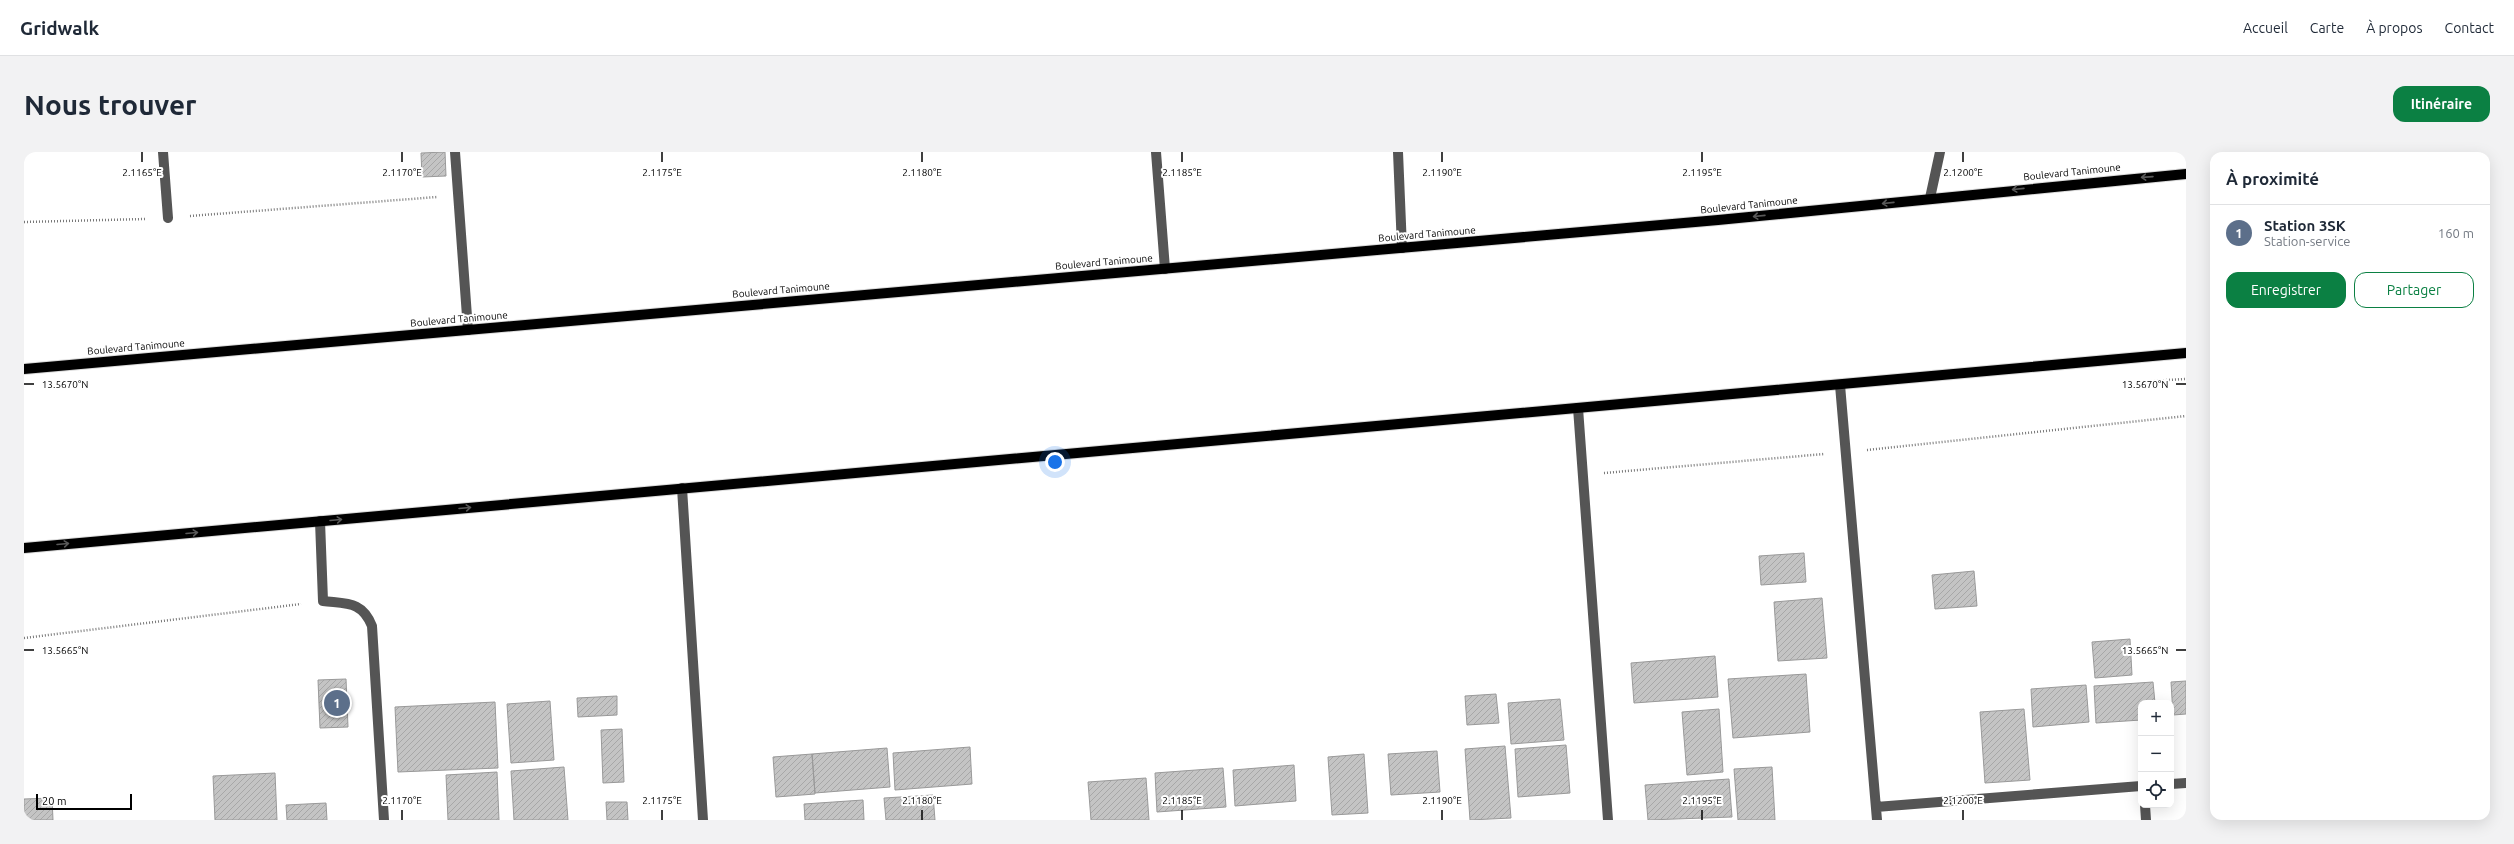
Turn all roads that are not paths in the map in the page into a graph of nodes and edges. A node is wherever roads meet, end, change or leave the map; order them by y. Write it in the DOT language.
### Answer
graph roads {
  1 [pos="163,152"];
  2 [pos="455,152"];
  3 [pos="1156,152"];
  4 [pos="1398,152"];
  5 [pos="1940,152"];
  6 [pos="2186,174"];
  7 [pos="1930,198"];
  8 [pos="168,218"];
  9 [pos="1402,248"];
  10 [pos="1165,269"];
  11 [pos="468,330"];
  12 [pos="2186,353"];
  13 [pos="24,369"];
  14 [pos="1840,385"];
  15 [pos="1578,408"];
  16 [pos="682,488"];
  17 [pos="320,521"];
  18 [pos="24,548"];
  19 [pos="2186,783"];
  20 [pos="2174,784"];
  21 [pos="2138,786"];
  22 [pos="1876,808"];
  23 [pos="2145,808"];
  24 [pos="384,820"];
  25 [pos="703,820"];
  26 [pos="1608,820"];
  27 [pos="1877,820"];
  28 [pos="2146,820"];
  1 -- 8 [label="street"];
  2 -- 11 [label="street"];
  3 -- 10 [label="street"];
  4 -- 9 [label="street"];
  5 -- 7 [label="street"];
  6 -- 7 [label="main road, Boulevard Tanimoune, one-way"];
  7 -- 9 [label="main road, Boulevard Tanimoune, one-way"];
  9 -- 10 [label="main road, Boulevard Tanimoune"];
  10 -- 11 [label="main road, Boulevard Tanimoune"];
  11 -- 13 [label="main road, Boulevard Tanimoune"];
  12 -- 14 [label="main road"];
  14 -- 15 [label="main road"];
  14 -- 22 [label="street"];
  15 -- 16 [label="main road"];
  15 -- 26 [label="street"];
  17 -- 16 [label="main road, one-way"];
  16 -- 25 [label="street"];
  18 -- 17 [label="main road, one-way"];
  17 -- 24 [label="street"];
  19 -- 20 [label="street"];
  21 -- 22 [label="street"];
  22 -- 27 [label="street"];
  23 -- 28 [label="street"];
}
